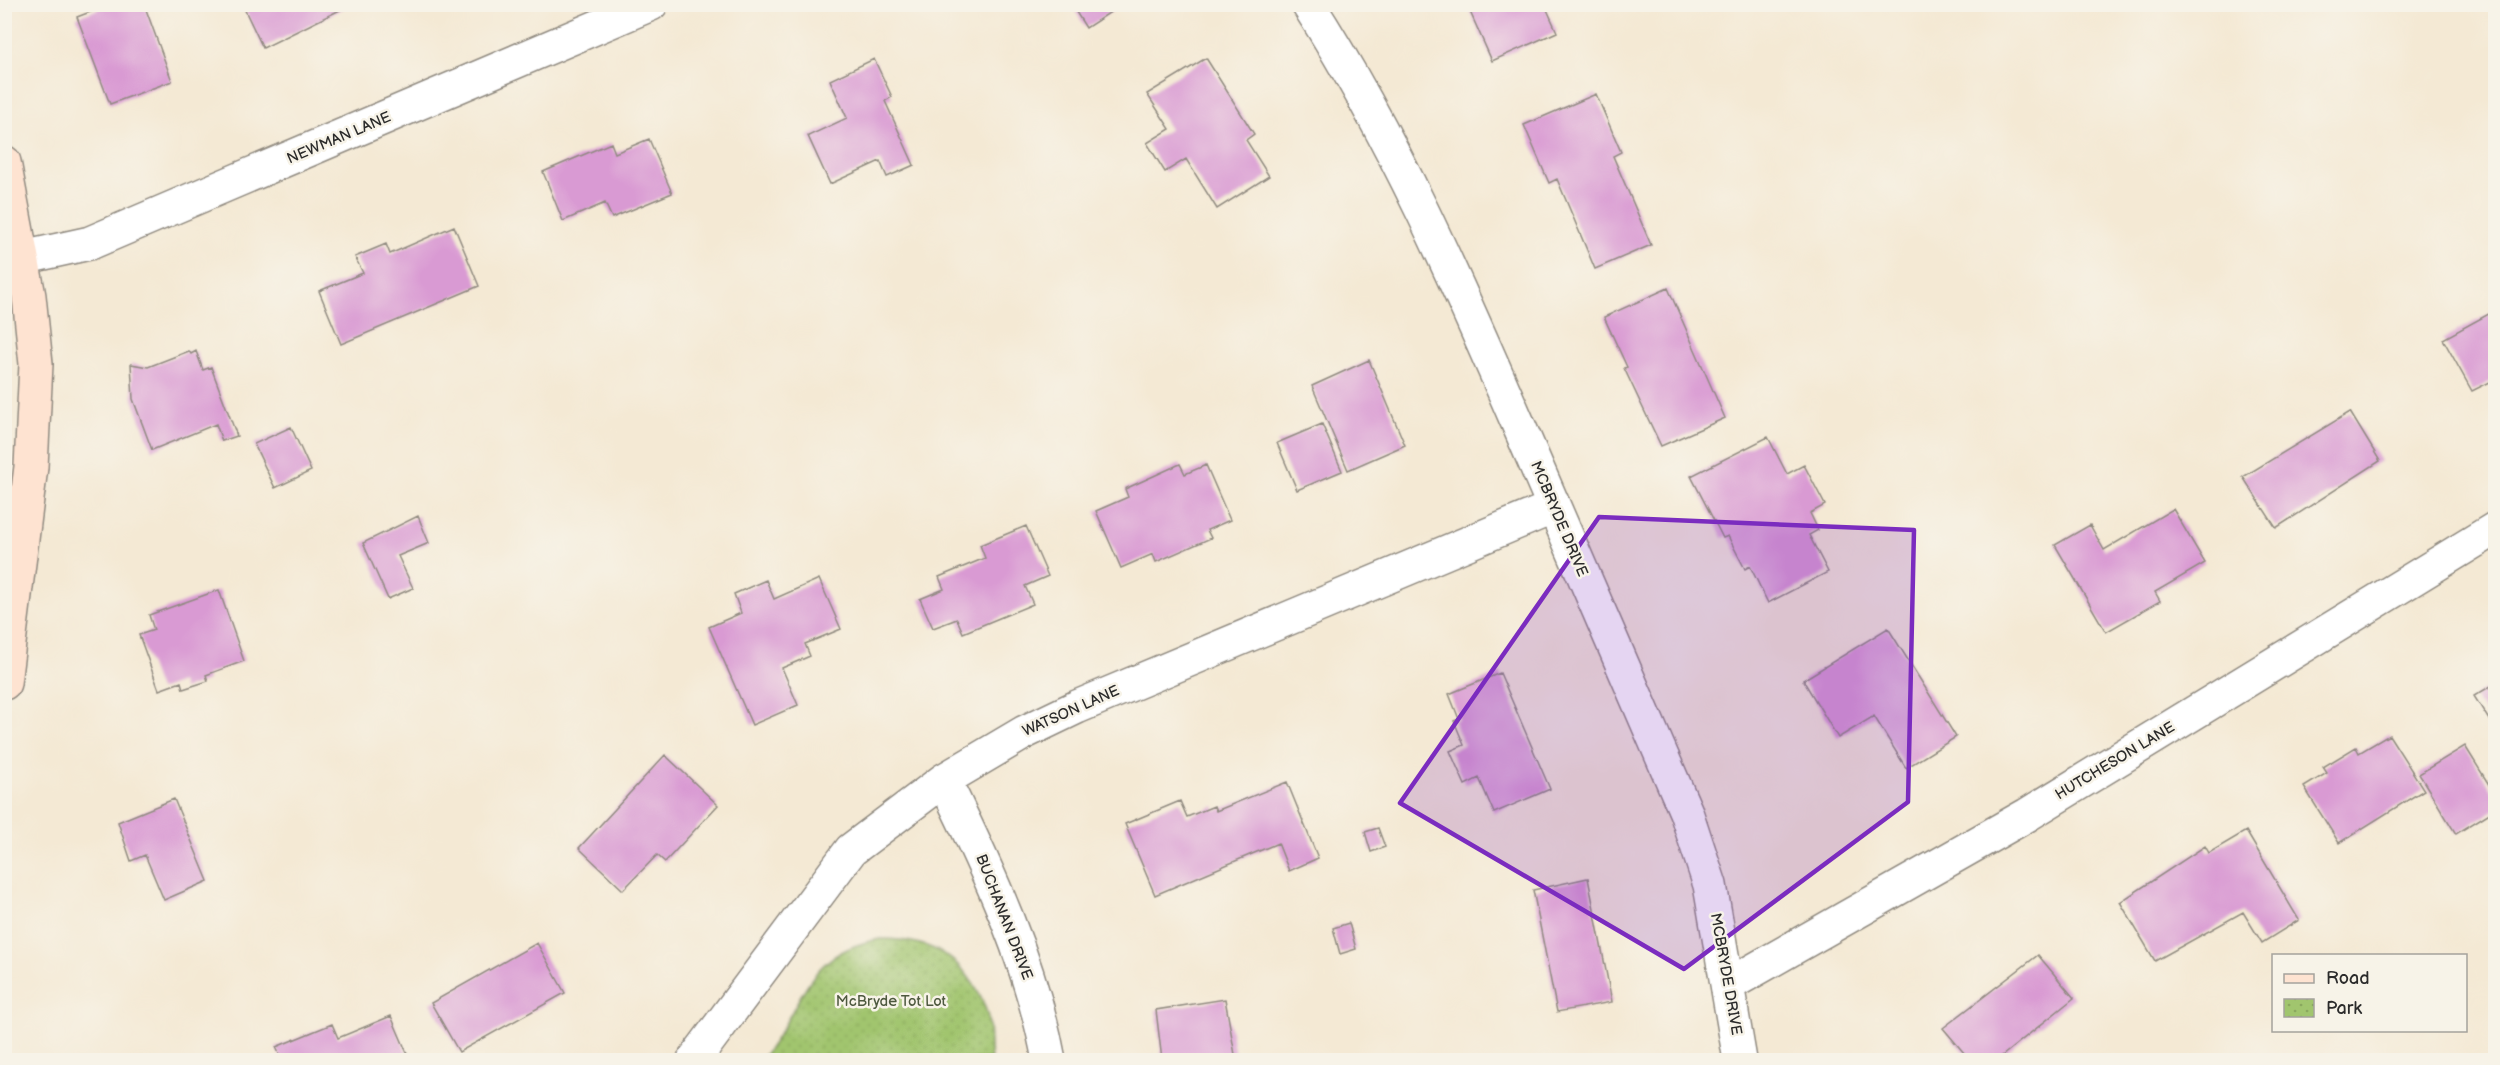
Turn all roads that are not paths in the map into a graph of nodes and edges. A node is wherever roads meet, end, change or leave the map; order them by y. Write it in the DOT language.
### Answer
graph roads {
  1 [pos="651,4"];
  2 [pos="1308,4"];
  3 [pos="4,162"];
  4 [pos="22,258"];
  5 [pos="1554,507"];
  6 [pos="2496,528"];
  7 [pos="4,684"];
  8 [pos="944,780"];
  9 [pos="1728,985"];
  10 [pos="694,1060"];
  11 [pos="1049,1060"];
  12 [pos="1740,1060"];
  1 -- 4 [label="street, NEWMAN LANE"];
  2 -- 5 [label="street, MCBRYDE DRIVE"];
  3 -- 4 [label="main road"];
  4 -- 7 [label="main road"];
  5 -- 8 [label="street, WATSON LANE"];
  5 -- 9 [label="street, MCBRYDE DRIVE"];
  6 -- 9 [label="street, HUTCHESON LANE"];
  8 -- 10 [label="street, WATSON LANE"];
  8 -- 11 [label="street, BUCHANAN DRIVE"];
  9 -- 12 [label="street, MCBRYDE DRIVE"];
}
